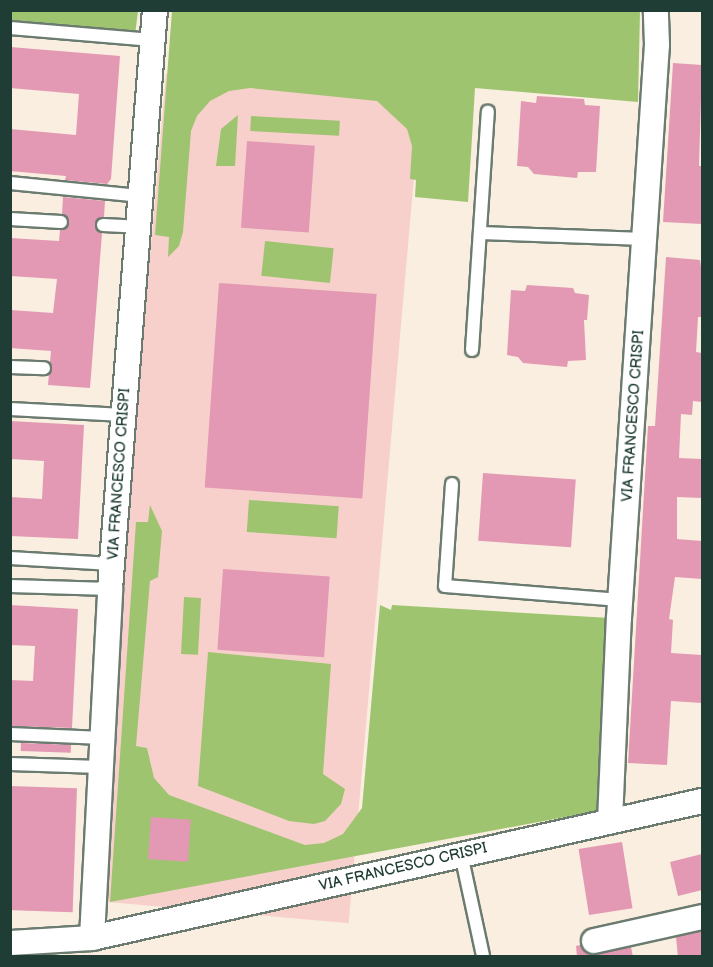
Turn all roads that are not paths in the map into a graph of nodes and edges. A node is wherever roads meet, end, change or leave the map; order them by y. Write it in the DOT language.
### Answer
graph roads {
  1 [pos="155,10"];
  2 [pos="656,10"];
  3 [pos="10,28"];
  4 [pos="152,40"];
  5 [pos="488,112"];
  6 [pos="10,183"];
  7 [pos="141,196"];
  8 [pos="10,219"];
  9 [pos="61,222"];
  10 [pos="103,225"];
  11 [pos="138,227"];
  12 [pos="480,232"];
  13 [pos="645,239"];
  14 [pos="472,350"];
  15 [pos="10,367"];
  16 [pos="44,368"];
  17 [pos="10,409"];
  18 [pos="124,416"];
  19 [pos="452,484"];
  20 [pos="10,558"];
  21 [pos="112,564"];
  22 [pos="10,586"];
  23 [pos="110,589"];
  24 [pos="620,600"];
  25 [pos="10,734"];
  26 [pos="103,738"];
  27 [pos="10,764"];
  28 [pos="100,767"];
  29 [pos="702,801"];
  30 [pos="610,821"];
  31 [pos="460,854"];
  32 [pos="702,917"];
  33 [pos="92,938"];
  34 [pos="594,941"];
  35 [pos="10,943"];
  36 [pos="483,957"];
  1 -- 4 [label="street, VIA FRANCESCO CRISPI"];
  2 -- 13 [label="street, VIA FRANCESCO CRISPI"];
  3 -- 4 [label="lane"];
  4 -- 7 [label="street, VIA FRANCESCO CRISPI"];
  5 -- 12 [label="lane"];
  6 -- 7 [label="lane"];
  7 -- 11 [label="street, VIA FRANCESCO CRISPI"];
  8 -- 9 [label="lane"];
  10 -- 11 [label="lane"];
  11 -- 18 [label="street, VIA FRANCESCO CRISPI"];
  12 -- 13 [label="lane"];
  12 -- 14 [label="lane"];
  13 -- 24 [label="street, VIA FRANCESCO CRISPI"];
  15 -- 16 [label="lane"];
  17 -- 18 [label="lane"];
  18 -- 21 [label="street, VIA FRANCESCO CRISPI"];
  19 -- 24 [label="lane"];
  20 -- 21 [label="lane"];
  21 -- 23 [label="street, VIA FRANCESCO CRISPI"];
  22 -- 23 [label="lane"];
  23 -- 26 [label="street, VIA FRANCESCO CRISPI"];
  24 -- 30 [label="street, VIA FRANCESCO CRISPI"];
  25 -- 26 [label="lane"];
  26 -- 28 [label="street, VIA FRANCESCO CRISPI"];
  27 -- 28 [label="lane"];
  28 -- 33 [label="street, VIA FRANCESCO CRISPI"];
  29 -- 30 [label="street, VIA FRANCESCO CRISPI"];
  30 -- 31 [label="street, VIA FRANCESCO CRISPI"];
  31 -- 33 [label="street, VIA FRANCESCO CRISPI"];
  31 -- 36 [label="lane"];
  32 -- 34 [label="street"];
  33 -- 35 [label="street, VIA FRANCESCO CRISPI"];
}
